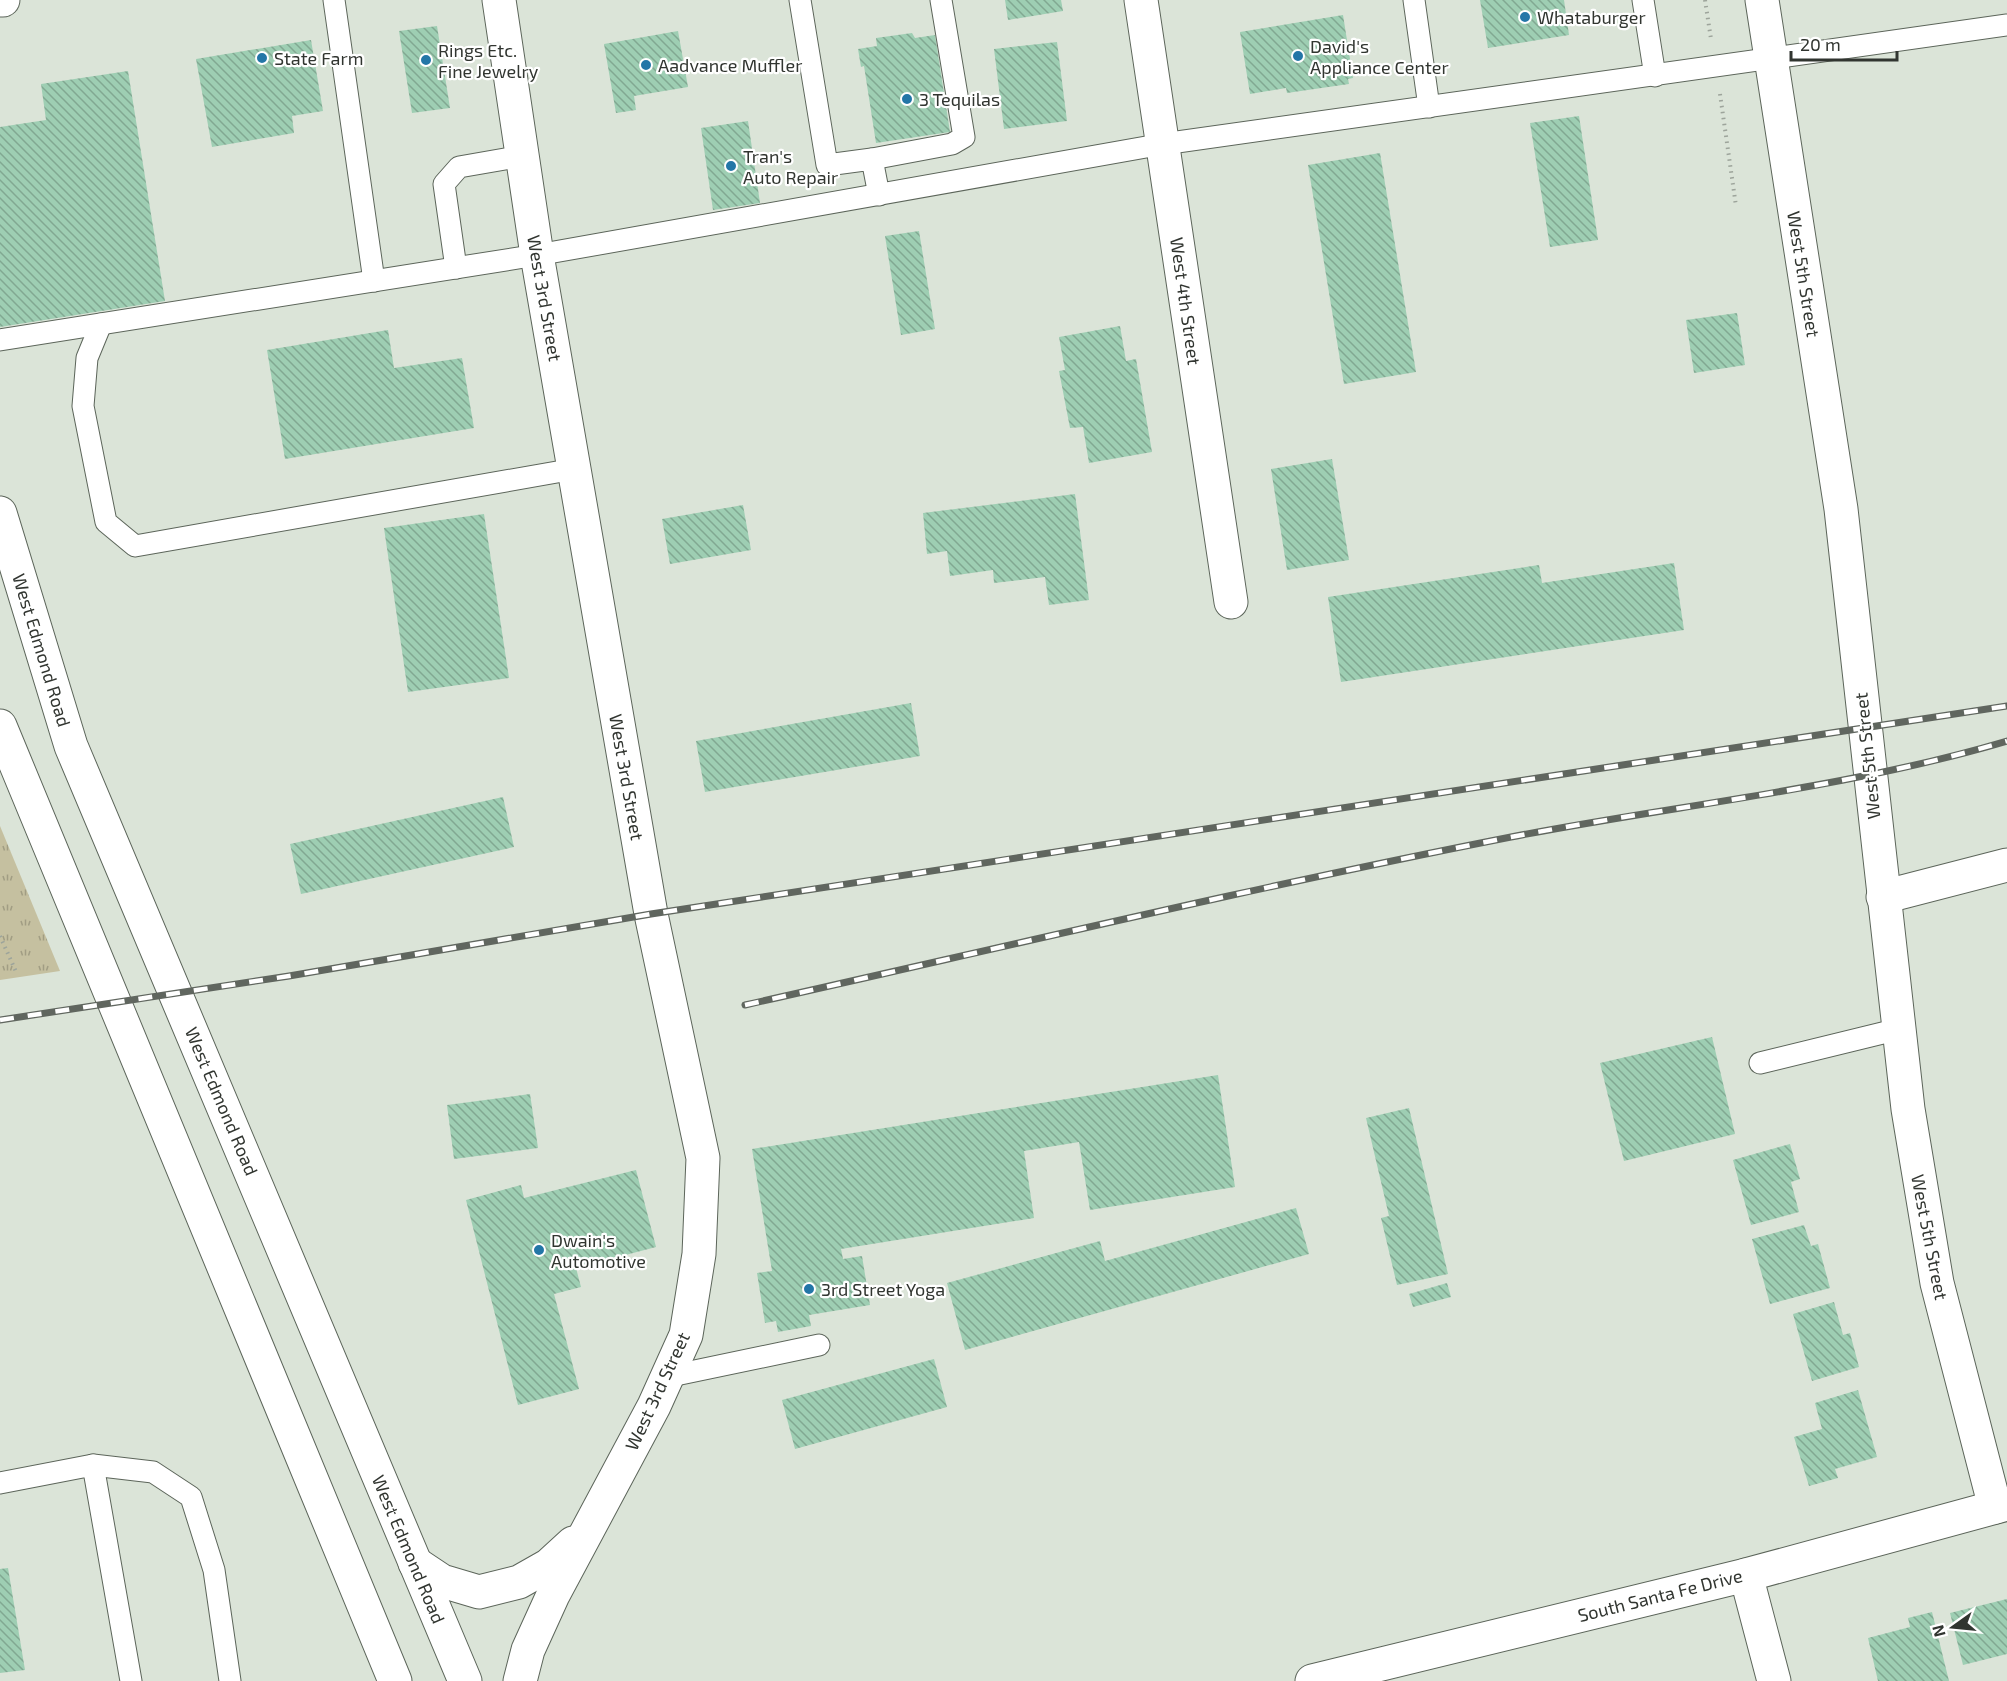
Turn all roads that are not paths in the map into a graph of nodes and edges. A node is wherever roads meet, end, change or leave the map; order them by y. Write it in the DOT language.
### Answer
graph roads {
  1 [pos="334,0"];
  2 [pos="499,0"];
  3 [pos="800,0"];
  4 [pos="941,0"];
  5 [pos="1141,0"];
  6 [pos="1414,0"];
  7 [pos="1643,0"];
  8 [pos="1761,0"];
  9 [pos="2007,25"];
  10 [pos="1771,59"];
  11 [pos="1655,76"];
  12 [pos="1429,107"];
  13 [pos="1163,144"];
  14 [pos="522,156"];
  15 [pos="873,159"];
  16 [pos="879,195"];
  17 [pos="537,255"];
  18 [pos="456,268"];
  19 [pos="374,281"];
  20 [pos="101,324"];
  21 [pos="0,340"];
  22 [pos="574,469"];
  23 [pos="0,513"];
  24 [pos="1231,602"];
  25 [pos="0,726"];
  26 [pos="2007,865"];
  27 [pos="1883,897"];
  28 [pos="1899,1029"];
  29 [pos="1760,1063"];
  30 [pos="819,1345"];
  31 [pos="666,1377"];
  32 [pos="93,1465"];
  33 [pos="0,1483"];
  34 [pos="2001,1505"];
  35 [pos="585,1532"];
  36 [pos="415,1563"];
  37 [pos="1746,1575"];
  38 [pos="131,1681"];
  39 [pos="230,1681"];
  40 [pos="395,1681"];
  41 [pos="465,1681"];
  42 [pos="520,1681"];
  43 [pos="1312,1681"];
  44 [pos="1774,1681"];
  1 -- 19 [label="lane"];
  2 -- 14 [label="street, West 3rd Street"];
  3 -- 15 [label="lane"];
  4 -- 15 [label="lane"];
  5 -- 13 [label="street, West 4th Street"];
  6 -- 12 [label="lane"];
  7 -- 11 [label="lane"];
  8 -- 10 [label="street, West 5th Street"];
  9 -- 10 [label="lane"];
  10 -- 11 [label="lane"];
  10 -- 27 [label="street, West 5th Street"];
  11 -- 12 [label="lane"];
  12 -- 13 [label="lane"];
  13 -- 16 [label="lane"];
  13 -- 24 [label="street, West 4th Street"];
  14 -- 17 [label="street, West 3rd Street"];
  14 -- 18 [label="lane"];
  15 -- 16 [label="lane"];
  16 -- 17 [label="lane"];
  17 -- 18 [label="lane"];
  17 -- 22 [label="street, West 3rd Street"];
  18 -- 19 [label="lane"];
  19 -- 20 [label="lane"];
  20 -- 21 [label="lane"];
  20 -- 22 [label="lane"];
  22 -- 31 [label="street, West 3rd Street"];
  23 -- 36 [label="street, West Edmond Road"];
  25 -- 40 [label="street"];
  26 -- 27 [label="street"];
  27 -- 28 [label="street, West 5th Street"];
  28 -- 29 [label="lane"];
  28 -- 34 [label="street, West 5th Street"];
  30 -- 31 [label="lane"];
  31 -- 35 [label="street, West 3rd Street"];
  32 -- 33 [label="lane"];
  32 -- 38 [label="lane"];
  32 -- 39 [label="lane"];
  34 -- 37 [label="street, South Santa Fe Drive"];
  35 -- 36 [label="street, West 3rd Street"];
  35 -- 42 [label="street, West 3rd Street"];
  36 -- 41 [label="street, West Edmond Road"];
  37 -- 43 [label="street, South Santa Fe Drive"];
  37 -- 44 [label="street"];
}
